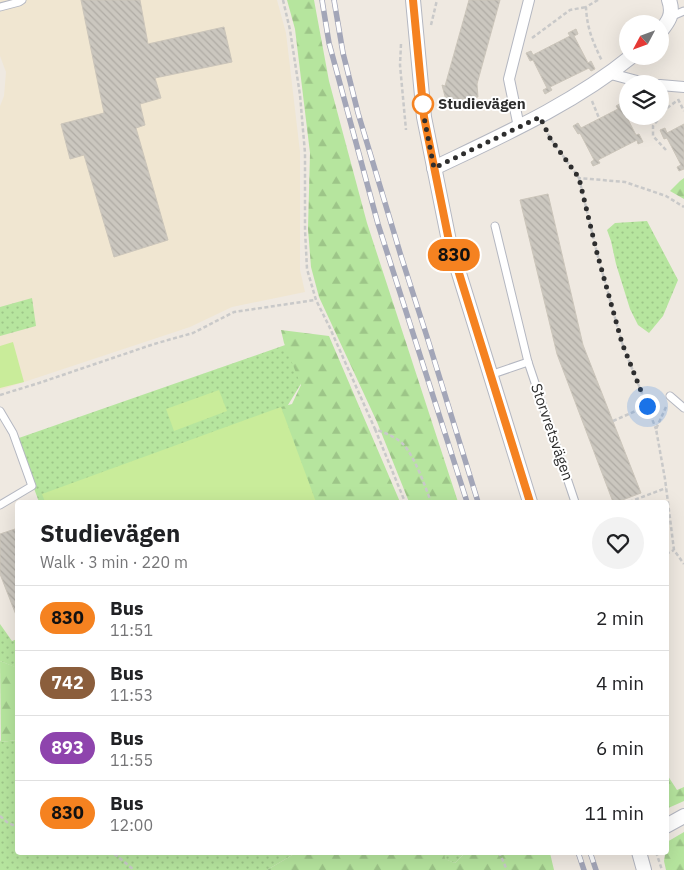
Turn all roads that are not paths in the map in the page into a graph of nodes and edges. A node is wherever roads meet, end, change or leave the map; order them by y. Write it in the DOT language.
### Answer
graph roads {
  1 [pos="22,0"];
  2 [pos="413,0"];
  3 [pos="529,0"];
  4 [pos="669,0"];
  5 [pos="0,7"];
  6 [pos="684,11"];
  7 [pos="670,17"];
  8 [pos="622,65"];
  9 [pos="611,74"];
  10 [pos="619,76"];
  11 [pos="669,86"];
  12 [pos="684,87"];
  13 [pos="519,127"];
  14 [pos="434,168"];
  15 [pos="495,226"];
  16 [pos="528,362"];
  17 [pos="490,375"];
  18 [pos="670,396"];
  19 [pos="684,408"];
  20 [pos="0,411"];
  21 [pos="529,500"];
  22 [pos="574,500"];
  23 [pos="0,505"];
  24 [pos="684,816"];
  25 [pos="669,824"];
  26 [pos="640,855"];
  27 [pos="644,870"];
  1 -- 5 [label="lane"];
  2 -- 14 [label="street"];
  3 -- 13 [label="street"];
  4 -- 7 [label="street"];
  6 -- 7 [label="lane"];
  8 -- 9 [label="street"];
  9 -- 10 [label="street"];
  9 -- 13 [label="street"];
  11 -- 12 [label="street"];
  13 -- 14 [label="street"];
  14 -- 17 [label="street"];
  15 -- 16 [label="lane, Storvretsvägen"];
  16 -- 17 [label="lane"];
  16 -- 22 [label="lane, Storvretsvägen"];
  17 -- 21 [label="street"];
  18 -- 19 [label="lane"];
  20 -- 23 [label="lane"];
  24 -- 25 [label="street"];
  26 -- 27 [label="street"];
}
